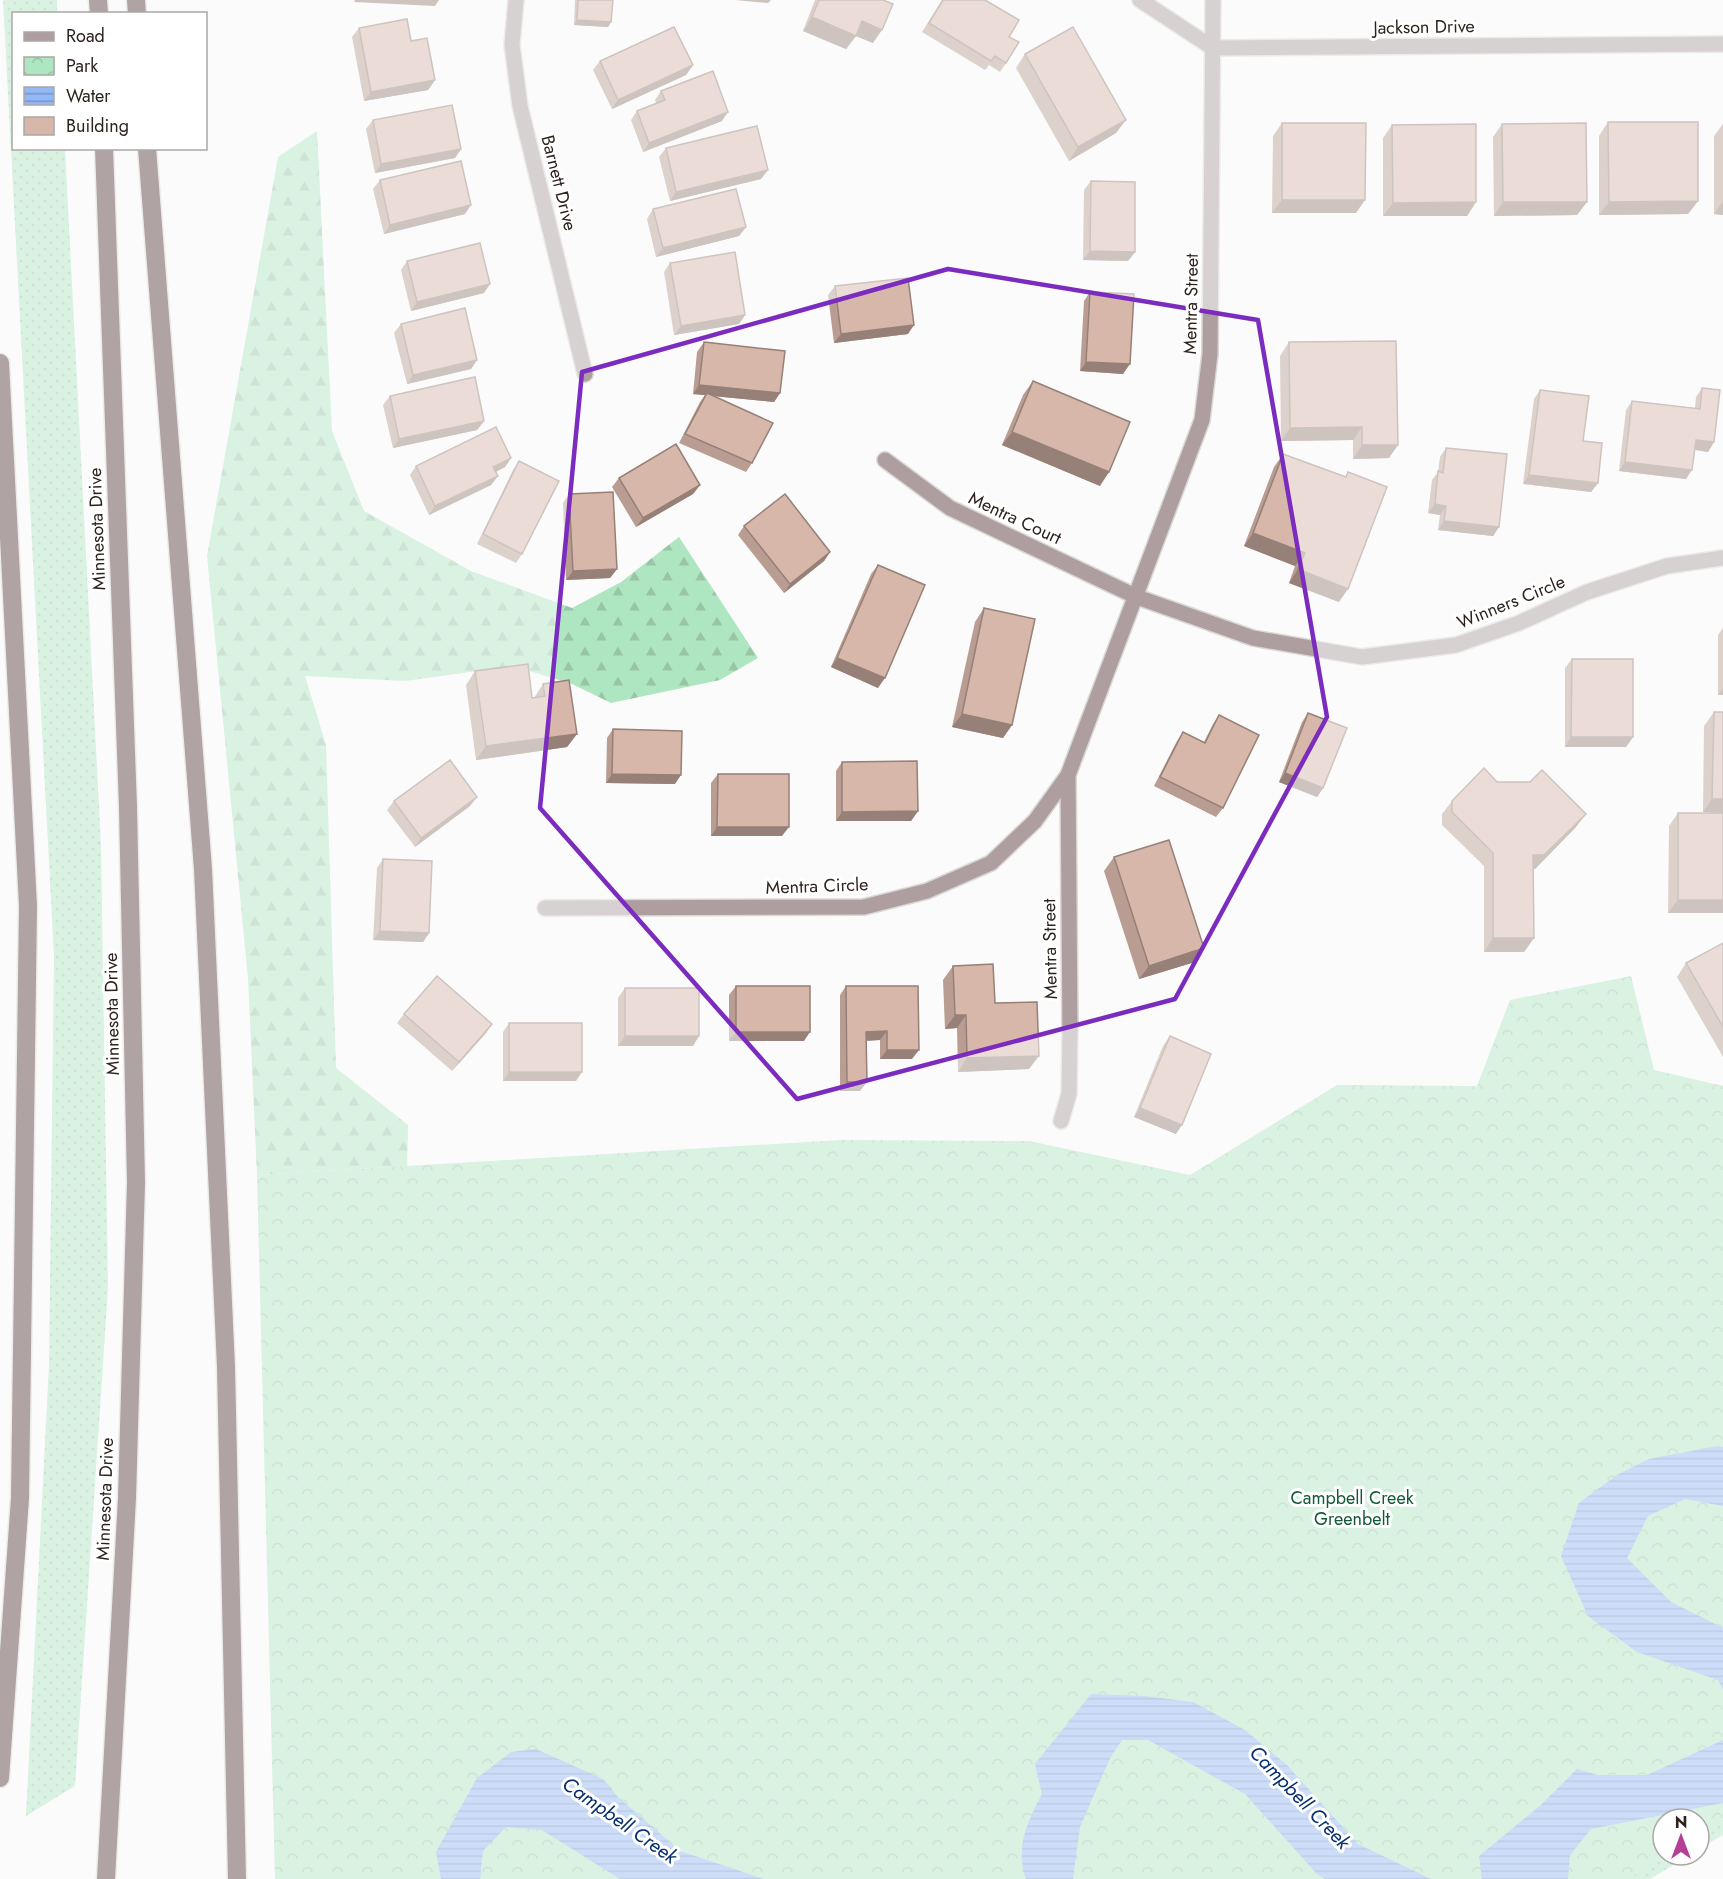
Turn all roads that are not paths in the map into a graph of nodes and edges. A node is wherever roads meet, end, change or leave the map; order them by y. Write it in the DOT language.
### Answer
graph roads {
  1 [pos="516,0"];
  2 [pos="1140,0"];
  3 [pos="1213,0"];
  4 [pos="1723,44"];
  5 [pos="1213,48"];
  6 [pos="104,150"];
  7 [pos="147,150"];
  8 [pos="0,363"];
  9 [pos="585,374"];
  10 [pos="885,460"];
  11 [pos="1723,558"];
  12 [pos="1137,597"];
  13 [pos="1068,775"];
  14 [pos="544,908"];
  15 [pos="1061,1121"];
  16 [pos="0,1778"];
  17 [pos="106,1879"];
  18 [pos="237,1879"];
  1 -- 9 [label="street, Barnett Drive"];
  2 -- 5 [label="street"];
  3 -- 5 [label="street, Mentra Street"];
  4 -- 5 [label="street, Jackson Drive"];
  5 -- 12 [label="street, Mentra Street"];
  6 -- 17 [label="highway, Minnesota Drive"];
  7 -- 18 [label="highway"];
  8 -- 16 [label="highway"];
  10 -- 12 [label="street, Mentra Court"];
  11 -- 12 [label="street, Winners Circle"];
  12 -- 13 [label="street, Mentra Circle"];
  13 -- 14 [label="street, Mentra Circle"];
  13 -- 15 [label="street, Mentra Street"];
}
